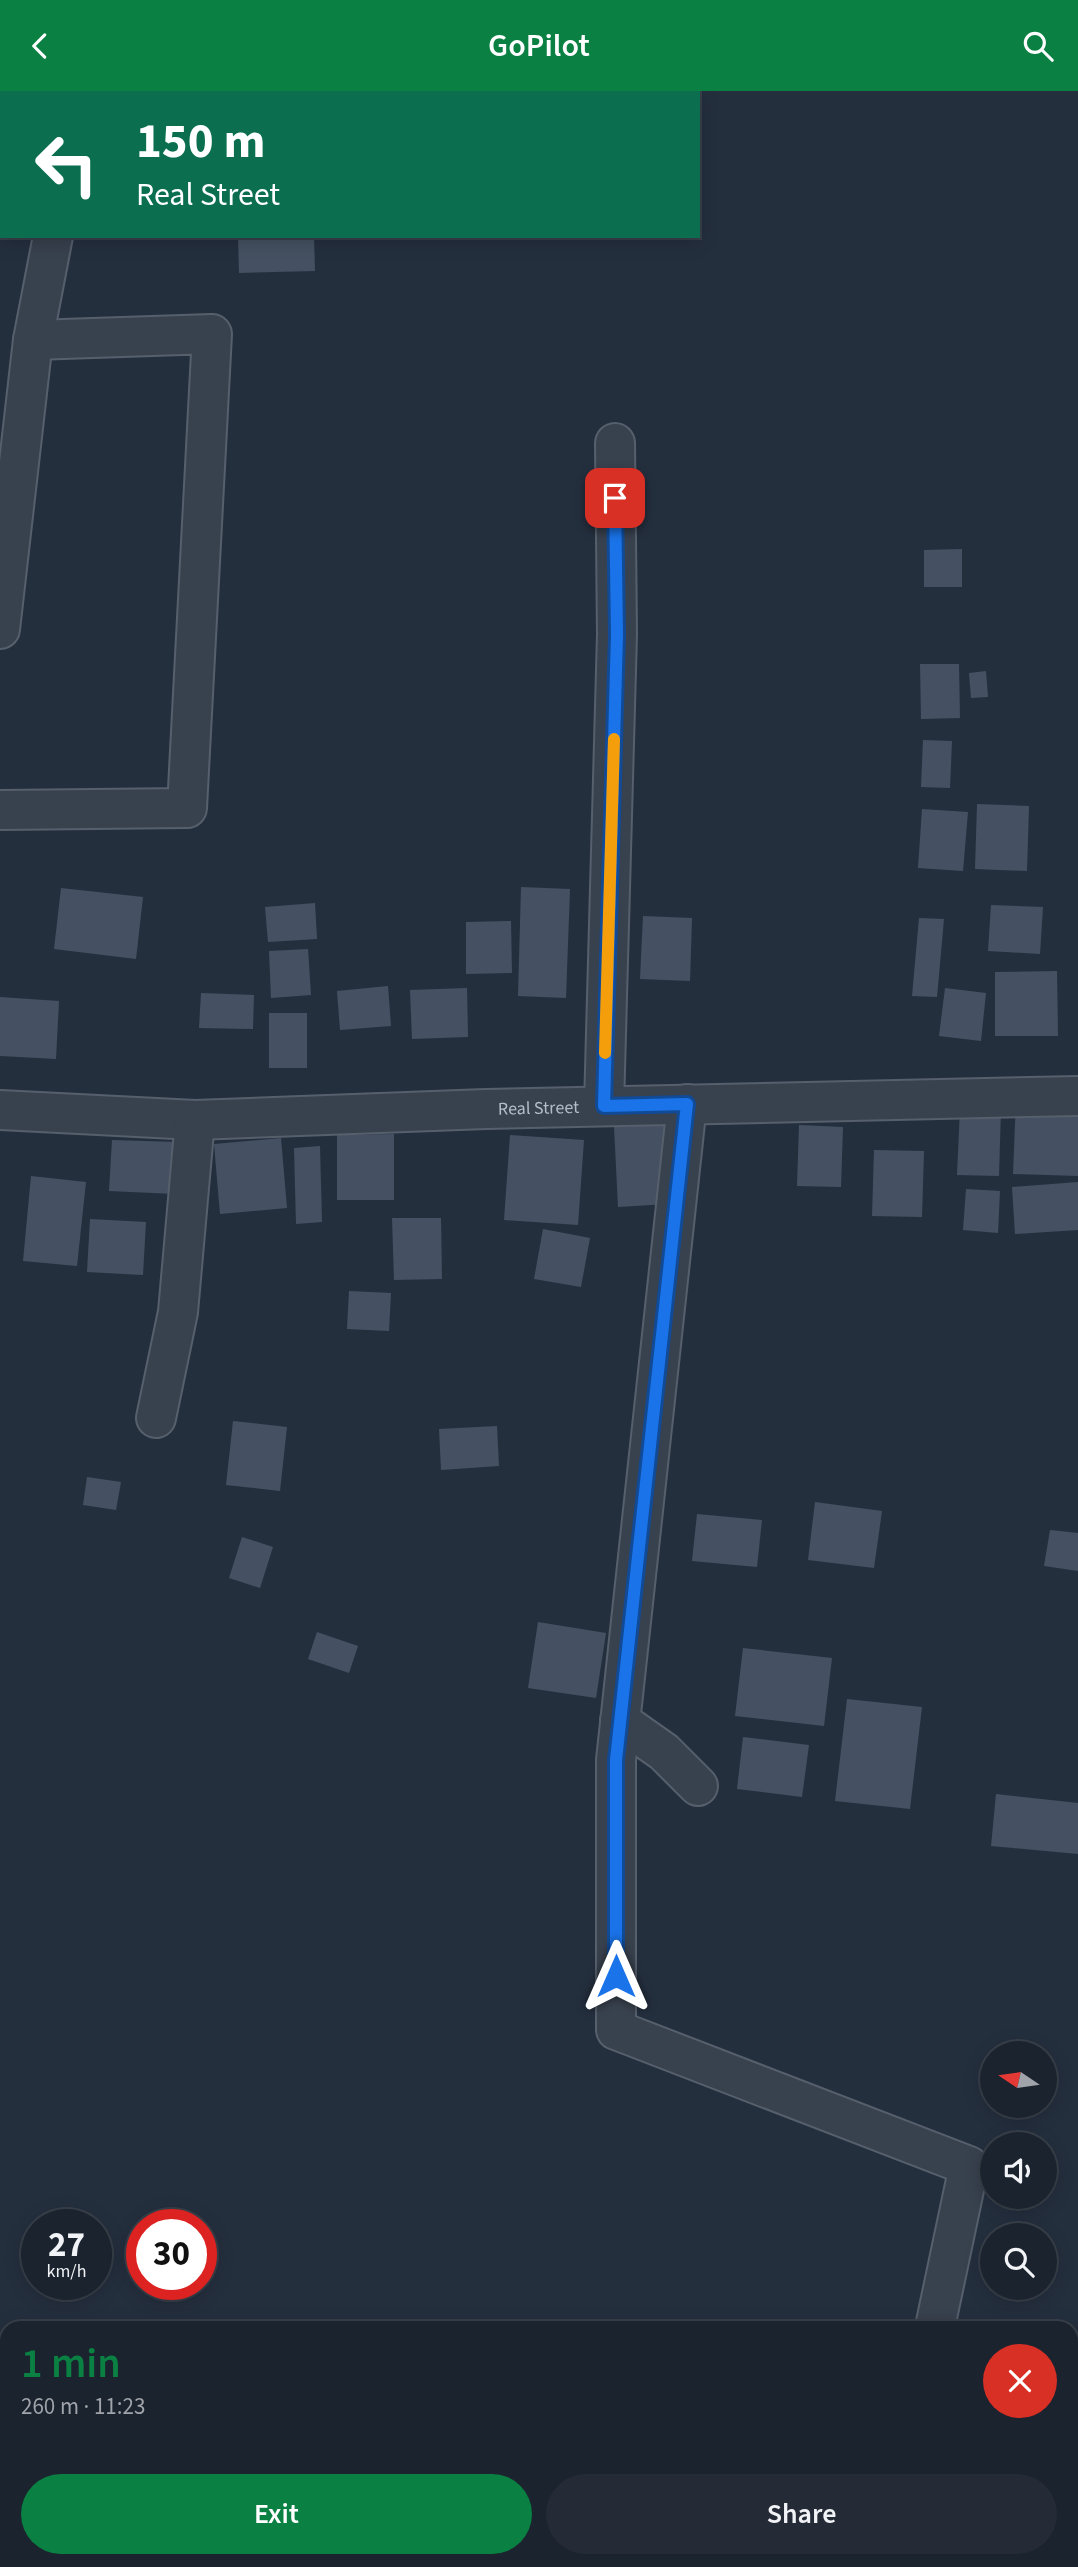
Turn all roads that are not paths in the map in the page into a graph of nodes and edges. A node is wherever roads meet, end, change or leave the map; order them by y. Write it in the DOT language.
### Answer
graph roads {
  1 [pos="52,238"];
  2 [pos="33,340"];
  3 [pos="615,443"];
  4 [pos="0,629"];
  5 [pos="0,810"];
  6 [pos="1078,1096"];
  7 [pos="687,1104"];
  8 [pos="604,1106"];
  9 [pos="0,1110"];
  10 [pos="195,1120"];
  11 [pos="156,1418"];
  12 [pos="620,1721"];
  13 [pos="698,1786"];
  14 [pos="936,2321"];
  1 -- 2 [label="street"];
  2 -- 4 [label="street"];
  2 -- 5 [label="street"];
  3 -- 8 [label="street"];
  6 -- 7 [label="street, Real Street"];
  7 -- 8 [label="street, Real Street"];
  7 -- 12 [label="street"];
  8 -- 10 [label="street, Real Street"];
  9 -- 10 [label="street, Real Street"];
  10 -- 11 [label="street"];
  12 -- 13 [label="street"];
  12 -- 14 [label="street"];
}
